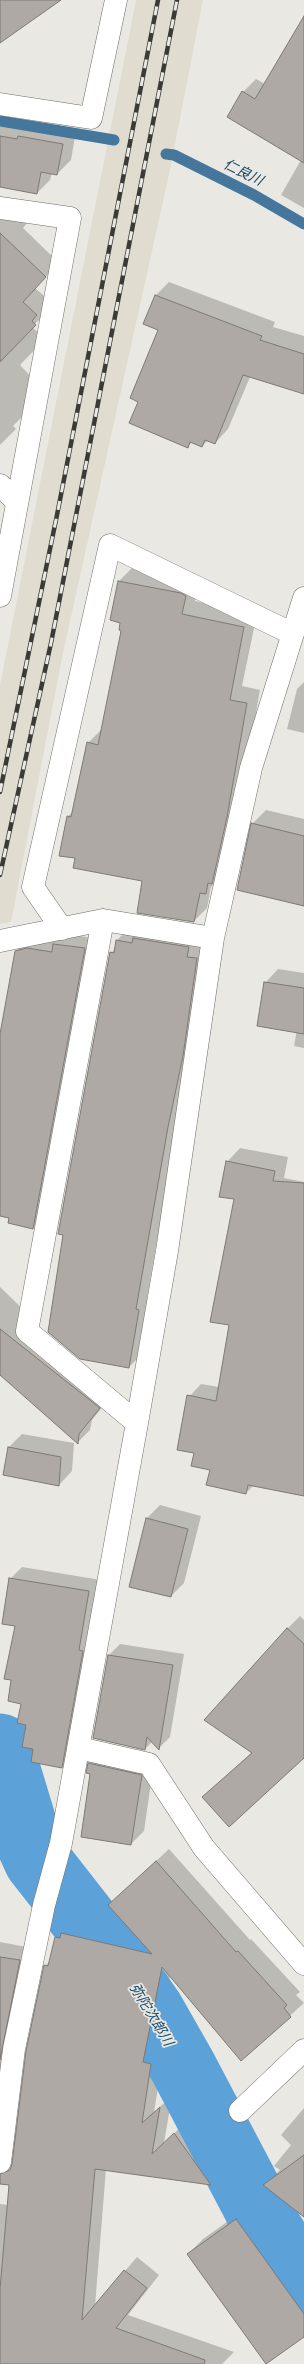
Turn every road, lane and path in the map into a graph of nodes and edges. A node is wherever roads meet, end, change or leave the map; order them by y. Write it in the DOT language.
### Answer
graph roads {
  1 [pos="116,0"];
  2 [pos="0,104"];
  3 [pos="0,208"];
  4 [pos="0,485"];
  5 [pos="17,502"];
  6 [pos="0,596"];
  7 [pos="304,598"];
  8 [pos="293,634"];
  9 [pos="103,920"];
  10 [pos="62,929"];
  11 [pos="213,938"];
  12 [pos="0,941"];
  13 [pos="137,1423"];
  14 [pos="79,1748"];
  15 [pos="304,1964"];
  16 [pos="304,2050"];
  17 [pos="240,2111"];
  18 [pos="0,2162"];
  1 -- 2 [label="street"];
  3 -- 5 [label="street"];
  4 -- 5 [label="street"];
  5 -- 6 [label="street"];
  7 -- 8 [label="street"];
  8 -- 10 [label="street"];
  8 -- 11 [label="street"];
  9 -- 10 [label="street"];
  9 -- 11 [label="street"];
  9 -- 13 [label="street"];
  10 -- 12 [label="street"];
  11 -- 13 [label="street"];
  13 -- 14 [label="street"];
  14 -- 15 [label="street"];
  14 -- 18 [label="street"];
  16 -- 17 [label="street"];
}
